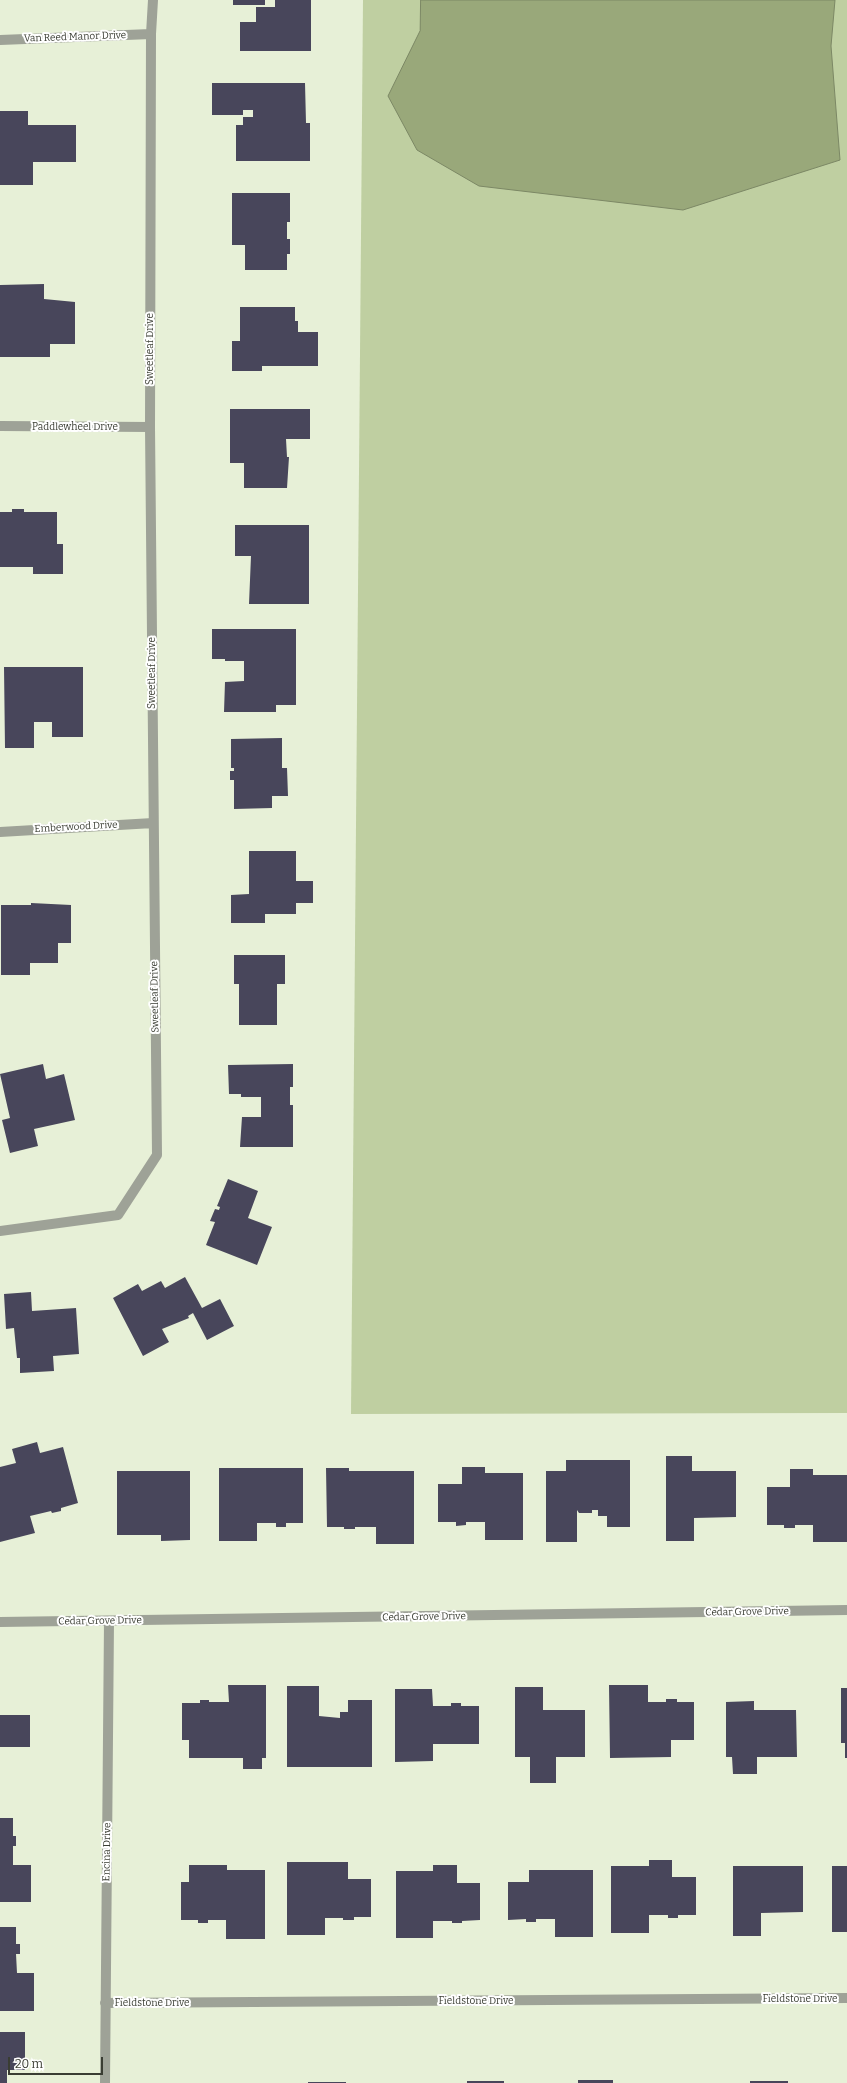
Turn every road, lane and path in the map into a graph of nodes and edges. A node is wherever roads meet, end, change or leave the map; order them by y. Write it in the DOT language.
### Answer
graph roads {
  1 [pos="153,0"];
  2 [pos="151,34"];
  3 [pos="0,40"];
  4 [pos="0,426"];
  5 [pos="150,427"];
  6 [pos="153,823"];
  7 [pos="0,832"];
  8 [pos="0,1231"];
  9 [pos="847,1610"];
  10 [pos="109,1621"];
  11 [pos="0,1622"];
  12 [pos="847,1998"];
  13 [pos="105,2003"];
  14 [pos="105,2083"];
  1 -- 2 [label="street, Sweetleaf Drive"];
  2 -- 3 [label="street, Van Reed Manor Drive"];
  2 -- 5 [label="street, Sweetleaf Drive"];
  4 -- 5 [label="street, Paddlewheel Drive"];
  5 -- 6 [label="street, Sweetleaf Drive"];
  6 -- 7 [label="street, Emberwood Drive"];
  6 -- 8 [label="street, Sweetleaf Drive"];
  9 -- 10 [label="street, Cedar Grove Drive"];
  10 -- 11 [label="street, Cedar Grove Drive"];
  10 -- 13 [label="street, Encina Drive"];
  12 -- 13 [label="street, Fieldstone Drive"];
  13 -- 14 [label="street, Encina Drive"];
}
